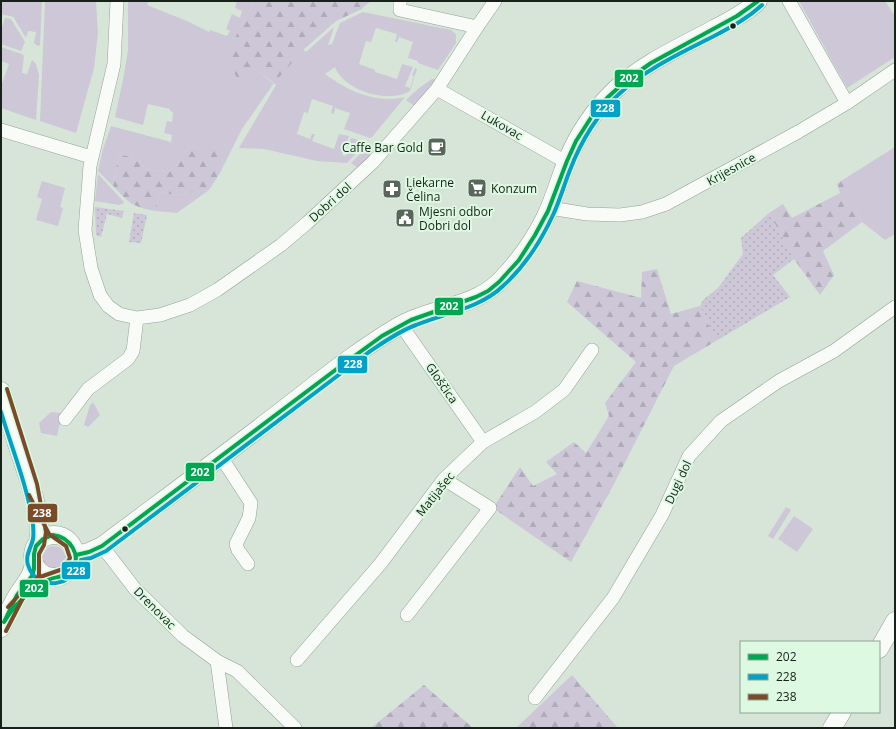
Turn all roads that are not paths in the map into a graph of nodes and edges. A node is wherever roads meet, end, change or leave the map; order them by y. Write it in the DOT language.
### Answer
graph roads {
  1 [pos="117,1"];
  2 [pos="400,1"];
  3 [pos="496,1"];
  4 [pos="758,1"];
  5 [pos="789,1"];
  6 [pos="477,27"];
  7 [pos="895,70"];
  8 [pos="437,89"];
  9 [pos="846,103"];
  10 [pos="1,130"];
  11 [pos="91,157"];
  12 [pos="566,162"];
  13 [pos="550,208"];
  14 [pos="895,307"];
  15 [pos="137,318"];
  16 [pos="401,325"];
  17 [pos="592,350"];
  18 [pos="1,390"];
  19 [pos="65,419"];
  20 [pos="483,442"];
  21 [pos="221,457"];
  22 [pos="444,479"];
  23 [pos="31,486"];
  24 [pos="60,536"];
  25 [pos="38,543"];
  26 [pos="102,546"];
  27 [pos="76,555"];
  28 [pos="34,562"];
  29 [pos="248,564"];
  30 [pos="54,578"];
  31 [pos="407,615"];
  32 [pos="895,621"];
  33 [pos="4,622"];
  34 [pos="880,647"];
  35 [pos="297,660"];
  36 [pos="217,661"];
  37 [pos="536,698"];
  38 [pos="841,713"];
  39 [pos="226,728"];
  40 [pos="296,728"];
  41 [pos="832,728"];
  1 -- 11 [label="street, Dobri dol"];
  2 -- 6 [label="street"];
  3 -- 6 [label="street, Dobri dol"];
  4 -- 12 [label="main road"];
  5 -- 9 [label="street"];
  6 -- 8 [label="street, Dobri dol"];
  7 -- 9 [label="street, Krijesnice"];
  8 -- 12 [label="street, Lukovac"];
  8 -- 15 [label="street, Dobri dol"];
  9 -- 13 [label="street, Krijesnice"];
  10 -- 11 [label="street"];
  11 -- 15 [label="street, Dobri dol"];
  12 -- 13 [label="main road"];
  13 -- 16 [label="main road"];
  14 -- 37 [label="street, Dugi dol"];
  15 -- 19 [label="street"];
  16 -- 20 [label="street, Gloščica"];
  16 -- 21 [label="main road"];
  17 -- 20 [label="street, Matijašec"];
  18 -- 23 [label="main road"];
  20 -- 22 [label="street, Matijašec"];
  21 -- 26 [label="main road"];
  21 -- 29 [label="street"];
  22 -- 31 [label="street"];
  22 -- 35 [label="street, Matijašec"];
  23 -- 24 [label="main road"];
  23 -- 25 [label="main road"];
  24 -- 25 [label="main road"];
  24 -- 27 [label="main road"];
  25 -- 28 [label="main road"];
  26 -- 27 [label="main road"];
  26 -- 36 [label="street, Drenovac"];
  27 -- 30 [label="main road"];
  28 -- 30 [label="main road"];
  28 -- 33 [label="main road"];
  30 -- 33 [label="main road"];
  32 -- 34 [label="main road"];
  36 -- 39 [label="street"];
  36 -- 40 [label="street, Drenovac"];
  38 -- 41 [label="main road"];
}
